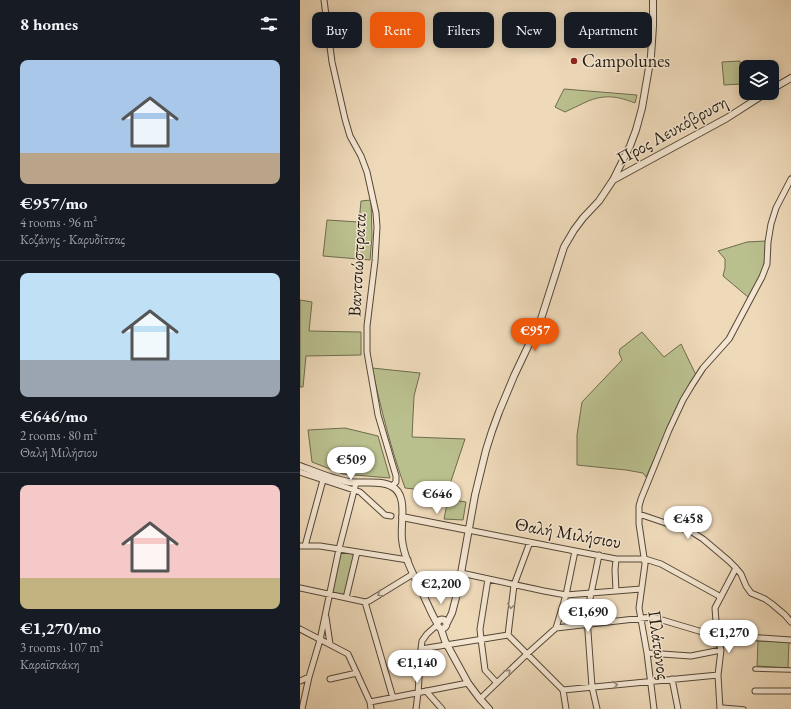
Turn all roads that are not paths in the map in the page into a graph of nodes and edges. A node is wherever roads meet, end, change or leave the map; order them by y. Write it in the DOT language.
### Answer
graph roads {
  1 [pos="324,0"];
  2 [pos="653,0"];
  3 [pos="791,78"];
  4 [pos="779,85"];
  5 [pos="755,100"];
  6 [pos="791,179"];
  7 [pos="613,180"];
  8 [pos="300,466"];
  9 [pos="300,472"];
  10 [pos="323,480"];
  11 [pos="356,483"];
  12 [pos="392,486"];
  13 [pos="354,491"];
  14 [pos="639,514"];
  15 [pos="391,516"];
  16 [pos="402,517"];
  17 [pos="468,530"];
  18 [pos="530,542"];
  19 [pos="303,546"];
  20 [pos="339,549"];
  21 [pos="575,551"];
  22 [pos="357,552"];
  23 [pos="599,555"];
  24 [pos="616,559"];
  25 [pos="645,559"];
  26 [pos="408,560"];
  27 [pos="736,568"];
  28 [pos="461,573"];
  29 [pos="413,574"];
  30 [pos="488,579"];
  31 [pos="514,585"];
  32 [pos="300,588"];
  33 [pos="641,589"];
  34 [pos="616,591"];
  35 [pos="592,593"];
  36 [pos="329,594"];
  37 [pos="566,595"];
  38 [pos="721,597"];
  39 [pos="346,598"];
  40 [pos="365,602"];
  41 [pos="325,613"];
  42 [pos="641,618"];
  43 [pos="791,622"];
  44 [pos="442,624"];
  45 [pos="587,625"];
  46 [pos="556,628"];
  47 [pos="300,629"];
  48 [pos="508,635"];
  49 [pos="717,635"];
  50 [pos="481,639"];
  51 [pos="791,639"];
  52 [pos="320,640"];
  53 [pos="330,644"];
  54 [pos="448,645"];
  55 [pos="421,649"];
  56 [pos="721,650"];
  57 [pos="647,653"];
  58 [pos="527,654"];
  59 [pos="756,669"];
  60 [pos="791,670"];
  61 [pos="357,674"];
  62 [pos="718,675"];
  63 [pos="309,677"];
  64 [pos="330,678"];
  65 [pos="672,679"];
  66 [pos="300,681"];
  67 [pos="650,681"];
  68 [pos="468,683"];
  69 [pos="497,683"];
  70 [pos="592,687"];
  71 [pos="563,690"];
  72 [pos="426,691"];
  73 [pos="755,691"];
  74 [pos="791,691"];
  75 [pos="418,693"];
  76 [pos="303,694"];
  77 [pos="393,698"];
  78 [pos="480,699"];
  79 [pos="370,702"];
  80 [pos="301,707"];
  81 [pos="720,708"];
  82 [pos="371,709"];
  83 [pos="416,709"];
  84 [pos="442,709"];
  85 [pos="488,709"];
  86 [pos="566,709"];
  87 [pos="597,709"];
  88 [pos="654,709"];
  89 [pos="678,709"];
  90 [pos="744,709"];
  1 -- 12 [label="street, Βαντσιώστρατα"];
  2 -- 7 [label="street"];
  3 -- 4 [label="street"];
  5 -- 7 [label="street, Προς Λευκόβρυση"];
  6 -- 14 [label="street, Πλάτωνος"];
  7 -- 17 [label="street"];
  8 -- 11 [label="street"];
  9 -- 10 [label="street"];
  10 -- 13 [label="street"];
  10 -- 19 [label="street"];
  11 -- 12 [label="street"];
  11 -- 13 [label="street"];
  12 -- 16 [label="street"];
  13 -- 15 [label="street"];
  13 -- 20 [label="street"];
  14 -- 25 [label="street, Πλάτωνος"];
  14 -- 27 [label="street"];
  16 -- 17 [label="street, Θαλή Μιλήσιου"];
  16 -- 26 [label="street"];
  17 -- 18 [label="street, Θαλή Μιλήσιου"];
  17 -- 28 [label="street"];
  18 -- 21 [label="street, Θαλή Μιλήσιου"];
  18 -- 31 [label="street"];
  19 -- 20 [label="street"];
  20 -- 22 [label="street"];
  20 -- 36 [label="street"];
  21 -- 23 [label="street, Θαλή Μιλήσιου"];
  21 -- 37 [label="street"];
  22 -- 26 [label="street"];
  22 -- 39 [label="street"];
  23 -- 24 [label="street, Θαλή Μιλήσιου"];
  23 -- 35 [label="street"];
  24 -- 25 [label="street, Θαλή Μιλήσιου"];
  24 -- 34 [label="street"];
  25 -- 33 [label="street, Πλάτωνος"];
  25 -- 38 [label="street, Θαλή Μιλήσιου"];
  26 -- 29 [label="street"];
  27 -- 38 [label="street"];
  27 -- 43 [label="street"];
  28 -- 30 [label="street"];
  28 -- 44 [label="street"];
  29 -- 40 [label="street, one-way"];
  29 -- 44 [label="street"];
  30 -- 31 [label="street"];
  30 -- 50 [label="street"];
  31 -- 37 [label="street"];
  31 -- 48 [label="street, one-way"];
  32 -- 36 [label="street"];
  33 -- 34 [label="street"];
  33 -- 42 [label="street, Πλάτωνος"];
  34 -- 35 [label="street"];
  35 -- 37 [label="street"];
  35 -- 45 [label="street"];
  36 -- 39 [label="street"];
  36 -- 41 [label="street"];
  37 -- 46 [label="street"];
  38 -- 49 [label="street"];
  39 -- 40 [label="street"];
  40 -- 77 [label="street"];
  41 -- 52 [label="street"];
  41 -- 53 [label="street"];
  42 -- 45 [label="street"];
  42 -- 49 [label="street"];
  42 -- 57 [label="street, Πλάτωνος"];
  44 -- 54 [label="street"];
  44 -- 55 [label="street"];
  45 -- 46 [label="street"];
  45 -- 70 [label="street"];
  46 -- 58 [label="street"];
  47 -- 52 [label="street"];
  48 -- 50 [label="street"];
  48 -- 58 [label="street"];
  49 -- 51 [label="street"];
  49 -- 56 [label="street"];
  50 -- 54 [label="street"];
  50 -- 69 [label="street"];
  52 -- 53 [label="street"];
  52 -- 63 [label="street"];
  53 -- 61 [label="street"];
  54 -- 55 [label="street"];
  54 -- 68 [label="street"];
  55 -- 75 [label="street"];
  56 -- 57 [label="street"];
  56 -- 62 [label="street"];
  57 -- 67 [label="street, Πλάτωνος"];
  69 -- 58 [label="street, one-way"];
  58 -- 71 [label="street"];
  59 -- 60 [label="street"];
  61 -- 64 [label="street"];
  61 -- 79 [label="street"];
  62 -- 65 [label="street"];
  62 -- 81 [label="street"];
  63 -- 66 [label="street"];
  63 -- 76 [label="street"];
  65 -- 67 [label="street"];
  65 -- 89 [label="street"];
  70 -- 67 [label="street, one-way"];
  67 -- 88 [label="street, Πλάτωνος"];
  68 -- 72 [label="street"];
  68 -- 78 [label="street"];
  69 -- 78 [label="street"];
  70 -- 71 [label="street"];
  70 -- 87 [label="street"];
  71 -- 86 [label="street"];
  72 -- 75 [label="street"];
  72 -- 84 [label="street"];
  73 -- 74 [label="street"];
  75 -- 77 [label="street"];
  75 -- 83 [label="street"];
  76 -- 80 [label="street"];
  77 -- 79 [label="street"];
  78 -- 85 [label="street"];
  79 -- 82 [label="street"];
  81 -- 90 [label="street"];
}
